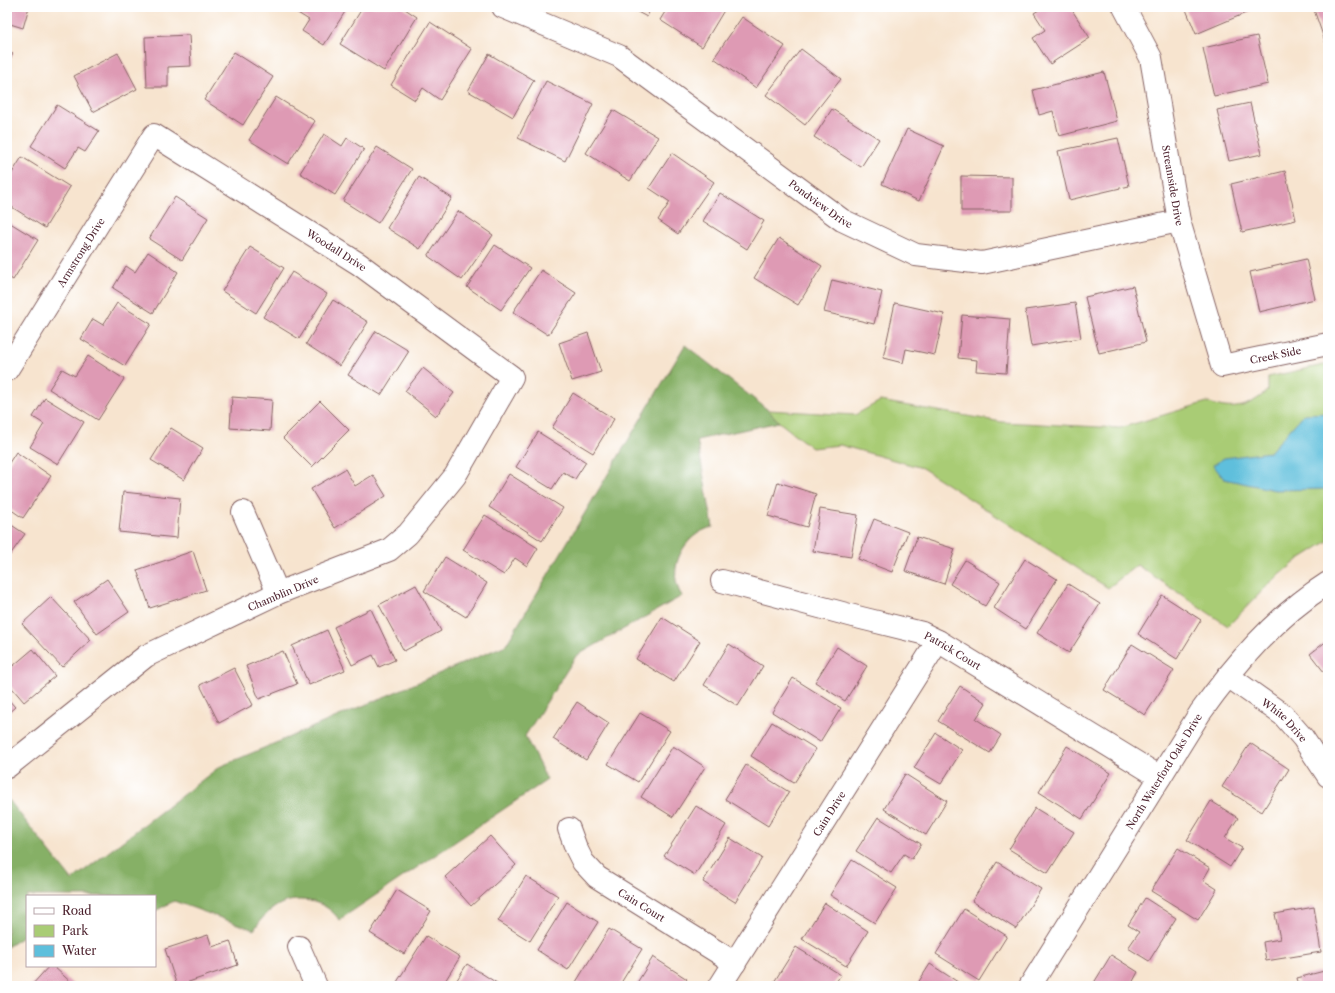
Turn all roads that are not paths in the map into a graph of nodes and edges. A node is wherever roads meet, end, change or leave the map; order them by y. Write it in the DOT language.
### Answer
graph roads {
  1 [pos="503,7"];
  2 [pos="1124,7"];
  3 [pos="154,134"];
  4 [pos="1179,221"];
  5 [pos="1328,344"];
  6 [pos="1222,366"];
  7 [pos="7,370"];
  8 [pos="512,377"];
  9 [pos="242,512"];
  10 [pos="722,582"];
  11 [pos="1328,583"];
  12 [pos="278,593"];
  13 [pos="938,640"];
  14 [pos="1228,676"];
  15 [pos="7,767"];
  16 [pos="1328,776"];
  17 [pos="1160,777"];
  18 [pos="569,829"];
  19 [pos="299,947"];
  20 [pos="735,963"];
  21 [pos="316,986"];
  22 [pos="720,986"];
  23 [pos="1030,986"];
  1 -- 4 [label="street, Pondview Drive"];
  2 -- 4 [label="street, Streamside Drive"];
  3 -- 7 [label="street, Armstrong Drive"];
  3 -- 8 [label="street, Woodall Drive"];
  4 -- 6 [label="street, Streamside Drive"];
  5 -- 6 [label="street, Creek Side"];
  8 -- 12 [label="street, Chamblin Drive"];
  9 -- 12 [label="street"];
  10 -- 13 [label="street, Patrick Court"];
  11 -- 14 [label="street, North Waterford Oaks Drive"];
  12 -- 15 [label="street, Chamblin Drive"];
  13 -- 17 [label="street, Patrick Court"];
  13 -- 20 [label="street, Cain Drive"];
  14 -- 16 [label="street, White Drive"];
  14 -- 17 [label="street, North Waterford Oaks Drive"];
  17 -- 23 [label="street, North Waterford Oaks Drive"];
  18 -- 20 [label="street, Cain Court"];
  19 -- 21 [label="street"];
  20 -- 22 [label="street, Cain Drive"];
}
